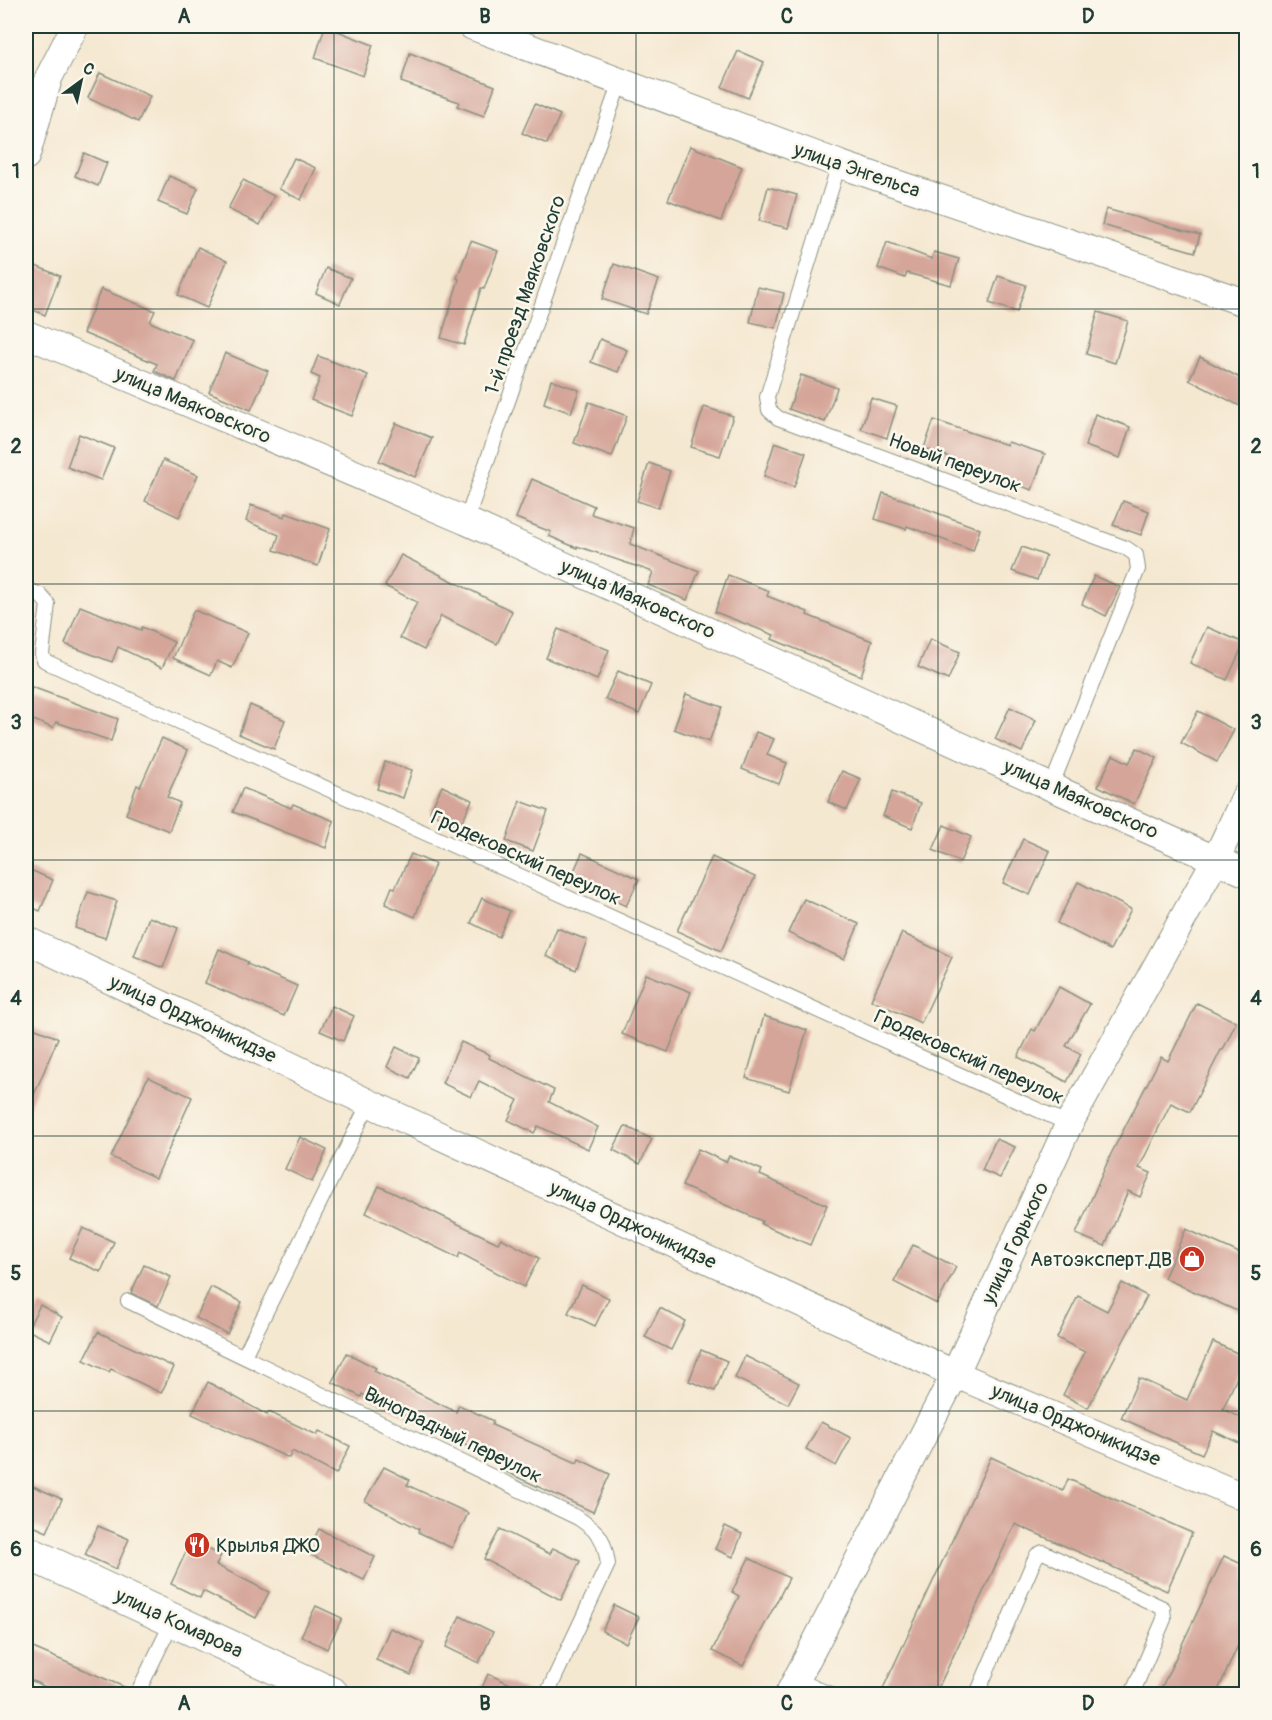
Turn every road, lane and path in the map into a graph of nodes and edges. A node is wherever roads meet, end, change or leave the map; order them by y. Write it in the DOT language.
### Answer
graph roads {
  1 [pos="75,26"];
  2 [pos="472,26"];
  3 [pos="620,82"];
  4 [pos="26,156"];
  5 [pos="839,164"];
  6 [pos="1246,303"];
  7 [pos="26,334"];
  8 [pos="466,520"];
  9 [pos="26,589"];
  10 [pos="1052,787"];
  11 [pos="1246,795"];
  12 [pos="1216,859"];
  13 [pos="1246,873"];
  14 [pos="26,940"];
  15 [pos="369,1103"];
  16 [pos="1069,1124"];
  17 [pos="129,1301"];
  18 [pos="244,1356"];
  19 [pos="955,1374"];
  20 [pos="1246,1498"];
  21 [pos="26,1552"];
  22 [pos="173,1620"];
  23 [pos="1246,1686"];
  24 [pos="793,1687"];
  25 [pos="137,1695"];
  26 [pos="332,1695"];
  27 [pos="547,1695"];
  28 [pos="830,1695"];
  29 [pos="977,1695"];
  30 [pos="1132,1695"];
  31 [pos="1243,1695"];
  1 -- 4 [label="street"];
  2 -- 3 [label="street, улица Энгельса"];
  3 -- 5 [label="street, улица Энгельса"];
  3 -- 8 [label="lane, 1-й проезд Маяковского"];
  5 -- 6 [label="street, улица Энгельса"];
  5 -- 10 [label="lane, Новый переулок"];
  7 -- 8 [label="street, улица Маяковского"];
  8 -- 10 [label="street, улица Маяковского"];
  9 -- 16 [label="lane, Гродековский переулок"];
  10 -- 12 [label="street, улица Маяковского"];
  11 -- 12 [label="street, улица Горького"];
  12 -- 13 [label="street, улица Маяковского"];
  12 -- 16 [label="street, улица Горького"];
  14 -- 15 [label="street, улица Орджоникидзе"];
  15 -- 18 [label="lane"];
  15 -- 19 [label="street, улица Орджоникидзе"];
  16 -- 19 [label="street, улица Горького"];
  17 -- 18 [label="lane, Виноградный переулок"];
  18 -- 27 [label="lane, Виноградный переулок"];
  19 -- 20 [label="street, улица Орджоникидзе"];
  19 -- 24 [label="street, улица Горького"];
  21 -- 22 [label="highway, улица Комарова"];
  22 -- 25 [label="lane"];
  22 -- 26 [label="highway, улица Комарова"];
  23 -- 31 [label="lane"];
  24 -- 28 [label="lane"];
  29 -- 30 [label="lane"];
}
